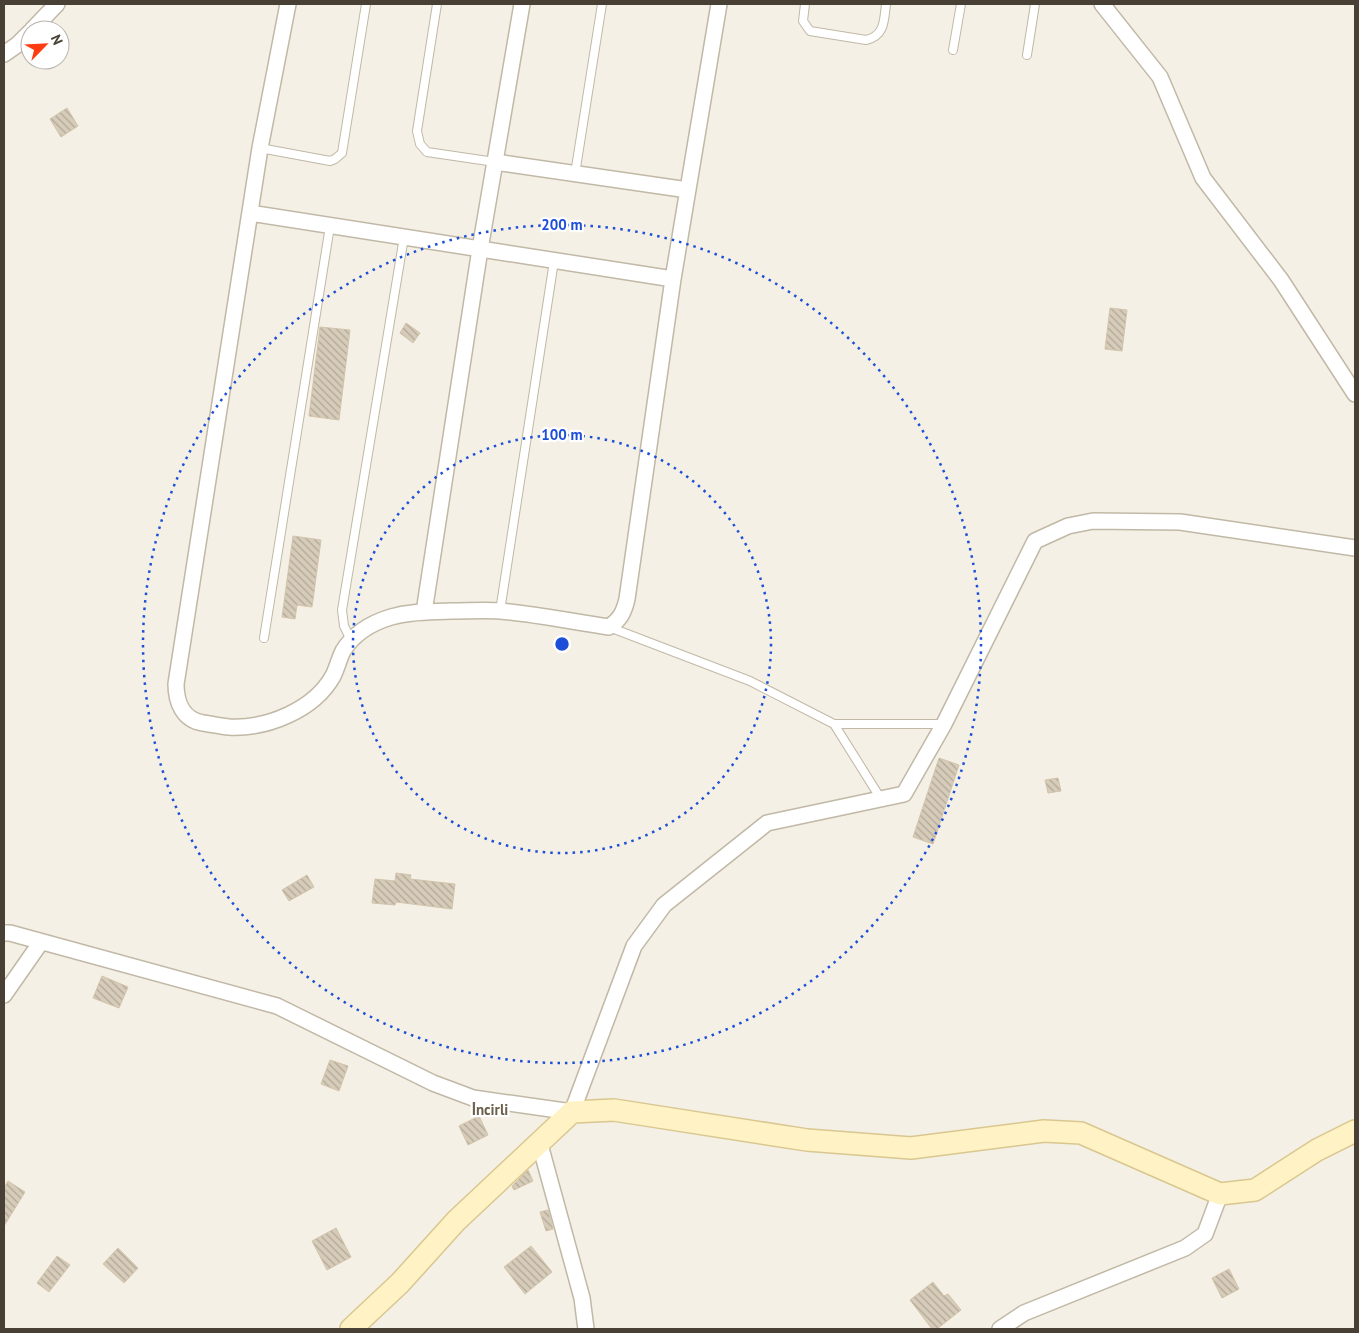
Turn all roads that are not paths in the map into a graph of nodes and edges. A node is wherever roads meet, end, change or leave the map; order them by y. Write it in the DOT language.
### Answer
graph roads {
  1 [pos="57,4"];
  2 [pos="288,4"];
  3 [pos="366,4"];
  4 [pos="437,4"];
  5 [pos="522,4"];
  6 [pos="602,4"];
  7 [pos="718,4"];
  8 [pos="805,4"];
  9 [pos="886,4"];
  10 [pos="961,4"];
  11 [pos="1035,4"];
  12 [pos="1102,4"];
  13 [pos="42,20"];
  14 [pos="20,43"];
  15 [pos="953,50"];
  16 [pos="4,54"];
  17 [pos="1027,55"];
  18 [pos="260,148"];
  19 [pos="495,162"];
  20 [pos="575,174"];
  21 [pos="688,190"];
  22 [pos="250,213"];
  23 [pos="330,226"];
  24 [pos="404,237"];
  25 [pos="480,249"];
  26 [pos="554,261"];
  27 [pos="673,279"];
  28 [pos="1355,394"];
  29 [pos="1355,548"];
  30 [pos="500,611"];
  31 [pos="424,612"];
  32 [pos="609,627"];
  33 [pos="264,638"];
  34 [pos="351,640"];
  35 [pos="834,724"];
  36 [pos="944,724"];
  37 [pos="881,799"];
  38 [pos="4,933"];
  39 [pos="41,942"];
  40 [pos="4,995"];
  41 [pos="572,1112"];
  42 [pos="1355,1132"];
  43 [pos="539,1141"];
  44 [pos="1220,1194"];
  45 [pos="351,1329"];
  46 [pos="586,1329"];
  47 [pos="1000,1329"];
  1 -- 13 [label="street"];
  2 -- 18 [label="street"];
  3 -- 18 [label="lane"];
  4 -- 19 [label="lane"];
  5 -- 19 [label="street"];
  6 -- 20 [label="lane"];
  7 -- 21 [label="street"];
  8 -- 9 [label="lane"];
  10 -- 15 [label="lane"];
  11 -- 17 [label="lane"];
  12 -- 28 [label="street"];
  14 -- 16 [label="street"];
  18 -- 22 [label="street"];
  19 -- 20 [label="street"];
  19 -- 25 [label="street"];
  20 -- 21 [label="street"];
  21 -- 27 [label="street"];
  22 -- 23 [label="street"];
  22 -- 34 [label="street"];
  23 -- 24 [label="street"];
  23 -- 33 [label="lane"];
  24 -- 25 [label="street"];
  24 -- 34 [label="lane"];
  25 -- 26 [label="street"];
  25 -- 31 [label="street"];
  26 -- 27 [label="street"];
  26 -- 30 [label="lane"];
  27 -- 32 [label="street"];
  29 -- 36 [label="street"];
  30 -- 31 [label="street"];
  30 -- 32 [label="street"];
  31 -- 34 [label="street"];
  32 -- 35 [label="lane"];
  35 -- 36 [label="lane"];
  35 -- 37 [label="lane"];
  36 -- 37 [label="street"];
  37 -- 41 [label="street"];
  38 -- 39 [label="street"];
  39 -- 40 [label="street"];
  39 -- 41 [label="street"];
  41 -- 43 [label="street"];
  41 -- 44 [label="street"];
  42 -- 44 [label="street"];
  43 -- 45 [label="street"];
  43 -- 46 [label="street"];
  44 -- 47 [label="street"];
}
